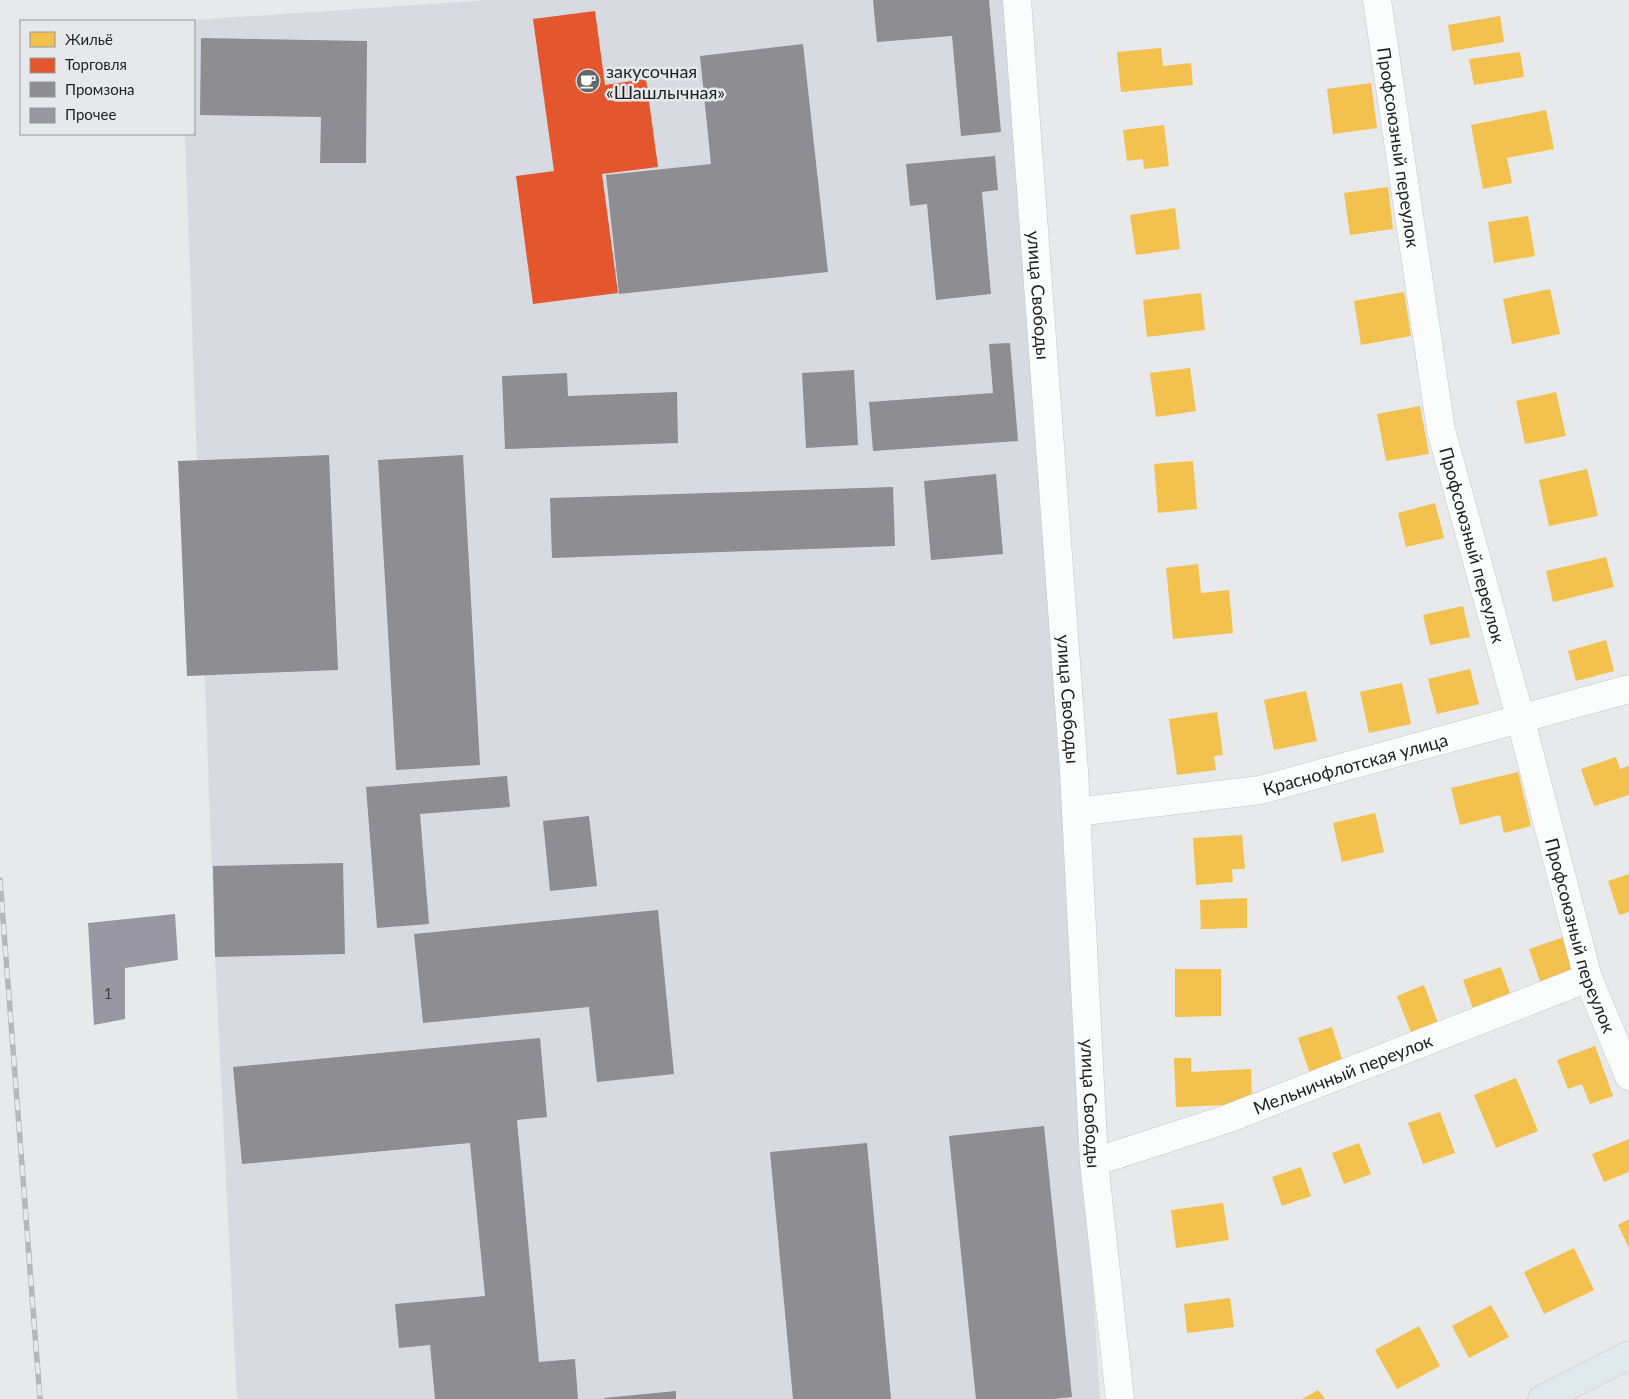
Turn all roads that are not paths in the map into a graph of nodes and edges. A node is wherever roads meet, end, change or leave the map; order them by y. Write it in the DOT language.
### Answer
graph roads {
  1 [pos="1017,0"];
  2 [pos="1377,0"];
  3 [pos="1629,689"];
  4 [pos="1520,718"];
  5 [pos="1076,812"];
  6 [pos="1588,978"];
  7 [pos="1629,1076"];
  8 [pos="1094,1162"];
  9 [pos="1629,1355"];
  10 [pos="1120,1399"];
  11 [pos="1542,1399"];
  1 -- 5 [label="street, улица Свободы"];
  2 -- 4 [label="street, Профсоюзный переулок"];
  3 -- 4 [label="street, Краснофлотская улица"];
  4 -- 5 [label="street, Краснофлотская улица"];
  4 -- 6 [label="street, Профсоюзный переулок"];
  5 -- 8 [label="street, улица Свободы"];
  6 -- 7 [label="street, Профсоюзный переулок"];
  6 -- 8 [label="street, Мельничный переулок"];
  8 -- 10 [label="street, улица Свободы"];
  9 -- 11 [label="main road"];
}
